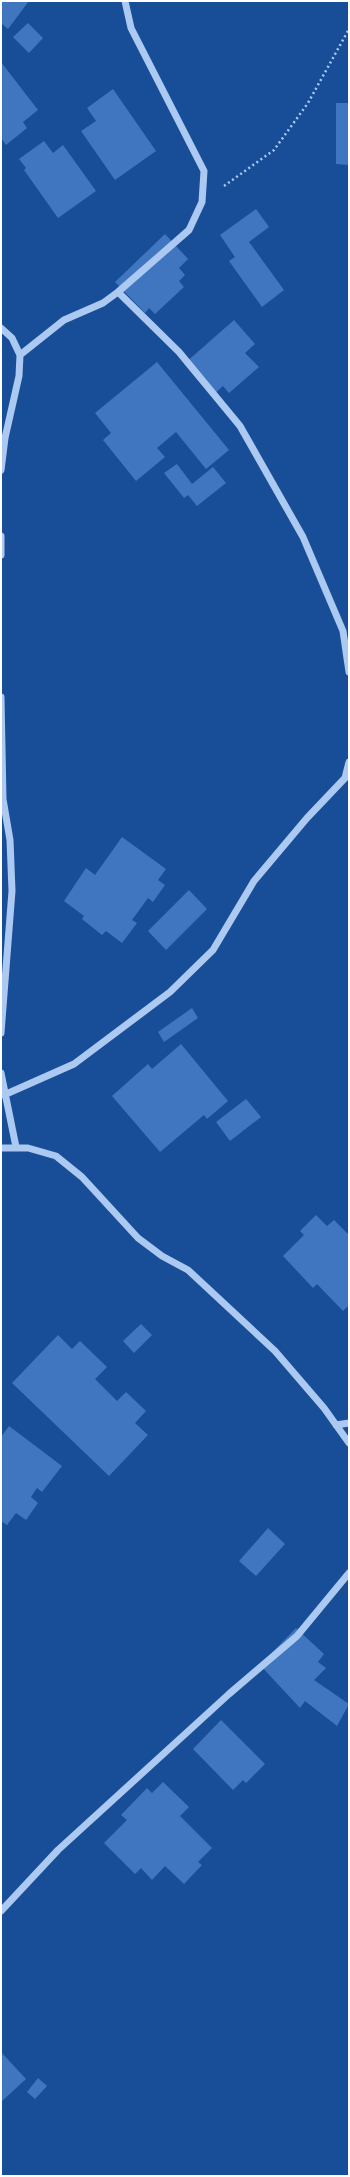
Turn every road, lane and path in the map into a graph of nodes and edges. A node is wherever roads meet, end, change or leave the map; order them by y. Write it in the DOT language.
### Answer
graph roads {
  1 [pos="125,1"];
  2 [pos="349,29"];
  3 [pos="202,202"];
  4 [pos="118,292"];
  5 [pos="1,328"];
  6 [pos="20,355"];
  7 [pos="1,470"];
  8 [pos="1,536"];
  9 [pos="1,555"];
  10 [pos="349,672"];
  11 [pos="1,697"];
  12 [pos="349,762"];
  13 [pos="1,1033"];
  14 [pos="1,1073"];
  15 [pos="4,1095"];
  16 [pos="1,1148"];
  17 [pos="16,1148"];
  18 [pos="349,1423"];
  19 [pos="336,1425"];
  20 [pos="349,1443"];
  21 [pos="349,1573"];
  22 [pos="1,1911"];
  1 -- 3 [label="street"];
  2 -- 3 [label="path"];
  3 -- 4 [label="street"];
  4 -- 6 [label="street"];
  4 -- 10 [label="street"];
  5 -- 6 [label="street"];
  6 -- 7 [label="street"];
  8 -- 9 [label="street"];
  11 -- 13 [label="street"];
  12 -- 15 [label="street"];
  14 -- 15 [label="street"];
  15 -- 17 [label="street"];
  16 -- 17 [label="street"];
  17 -- 19 [label="street"];
  18 -- 19 [label="street"];
  19 -- 20 [label="street"];
  21 -- 22 [label="street"];
}
